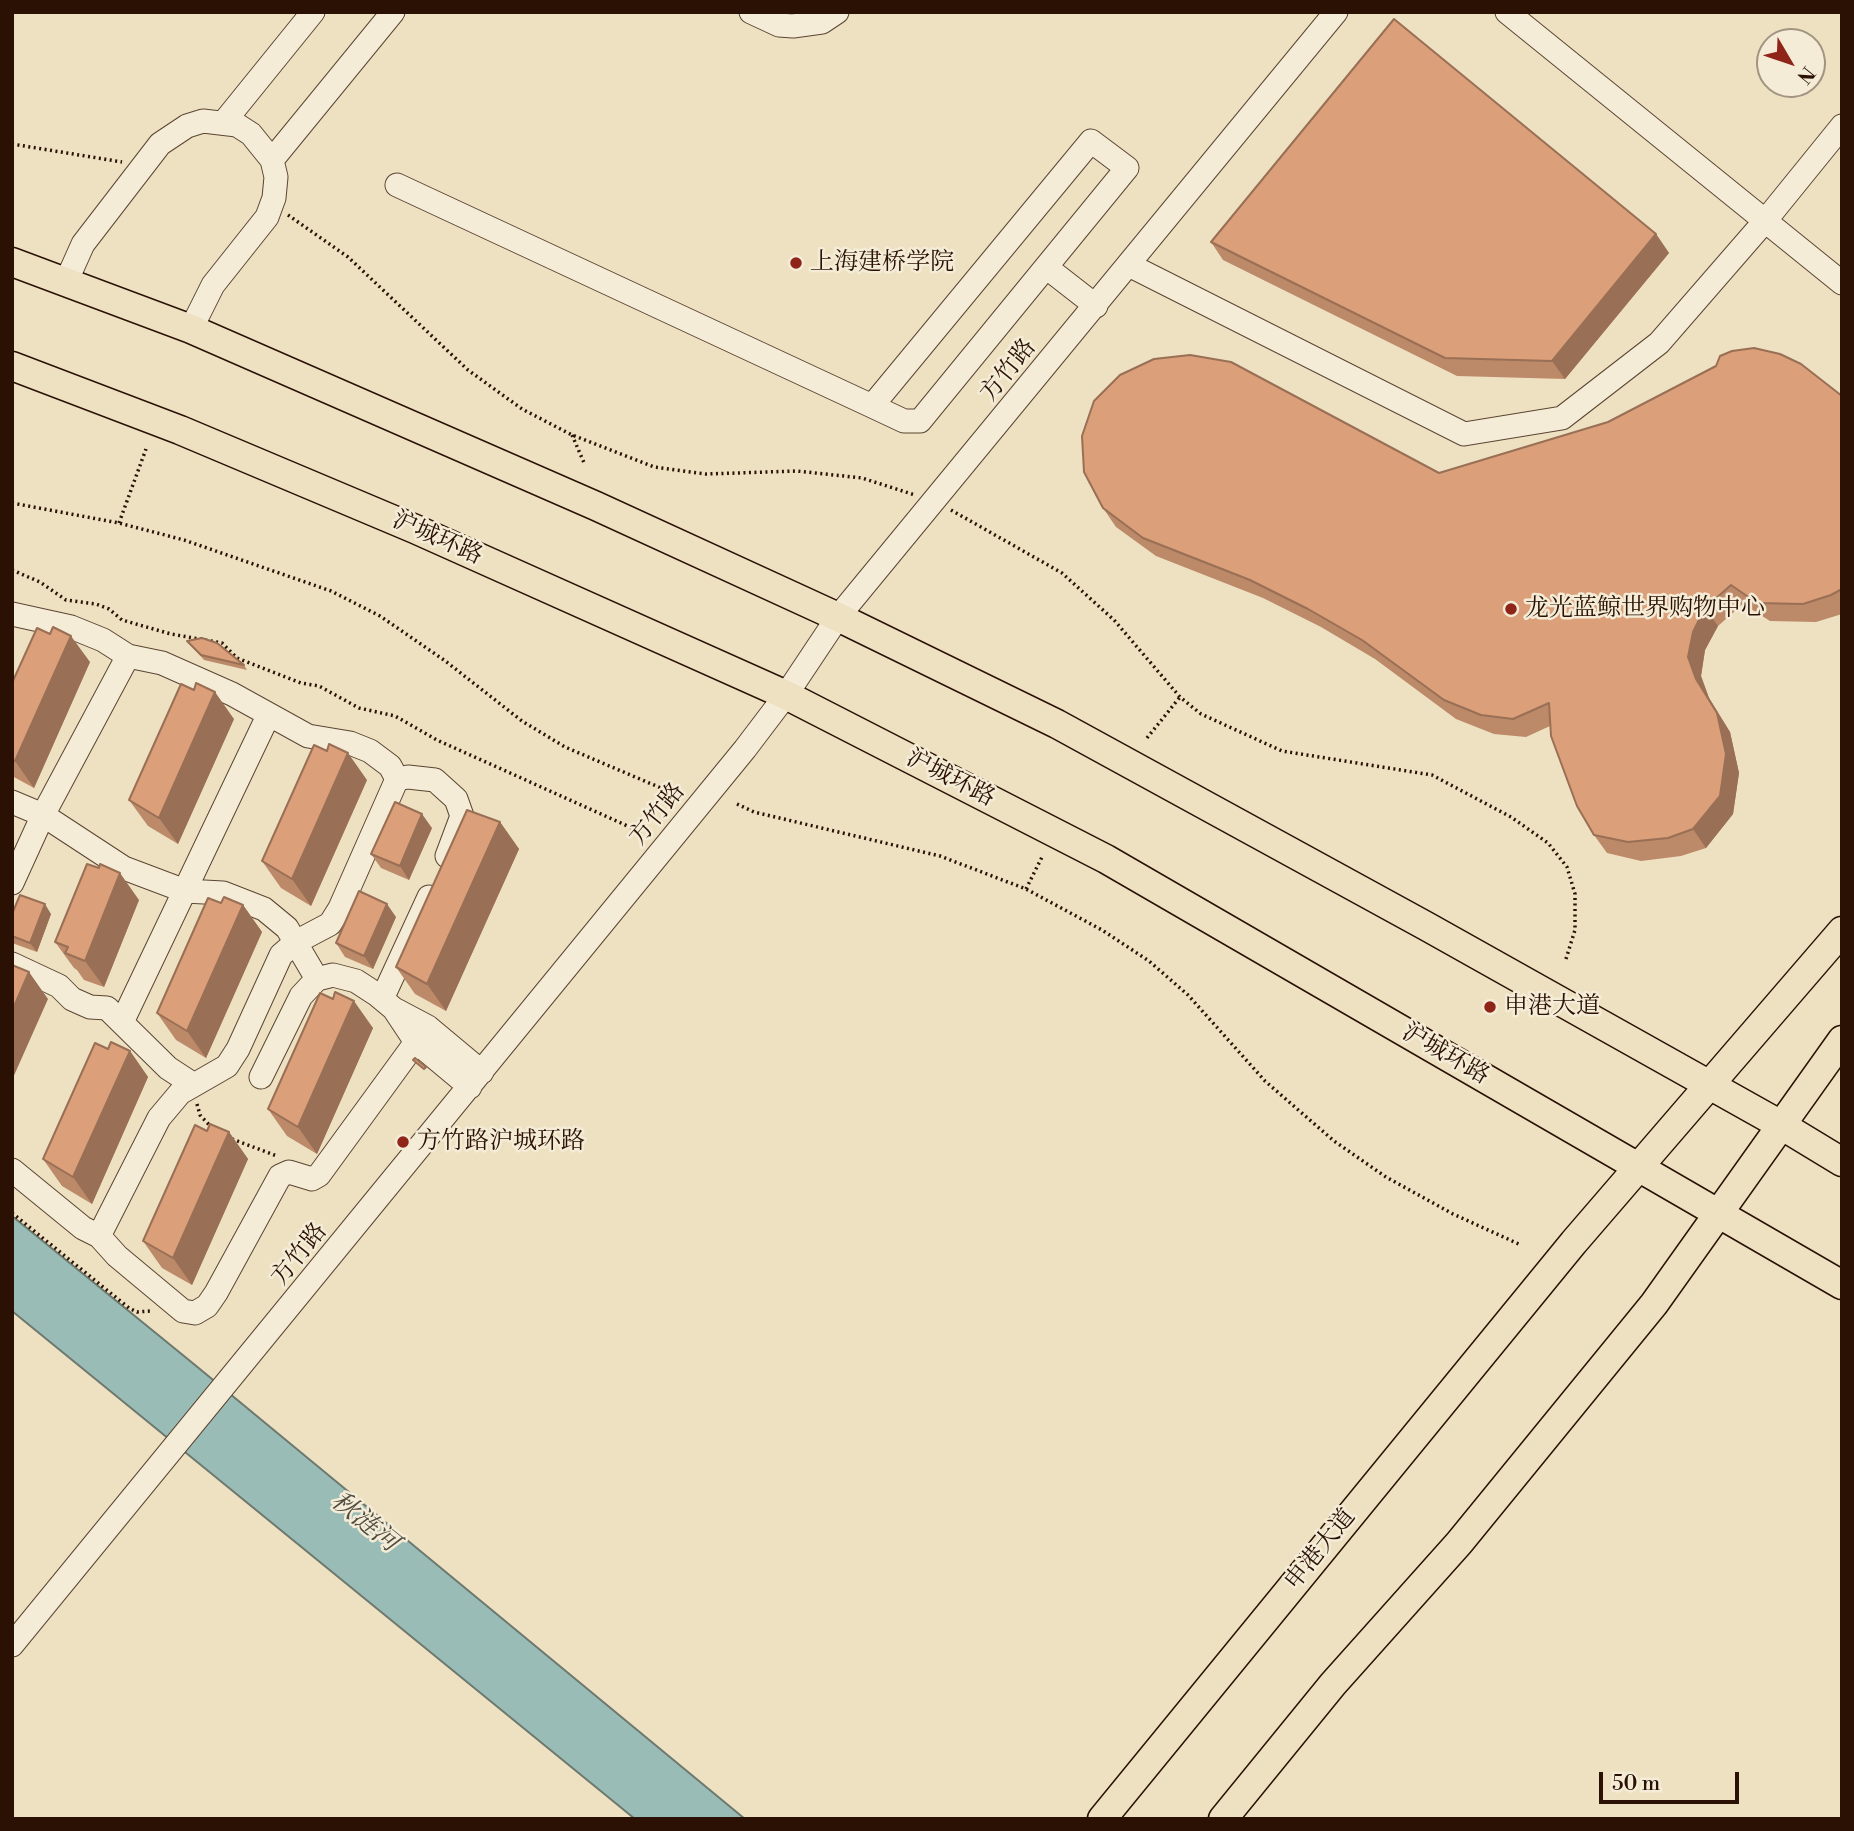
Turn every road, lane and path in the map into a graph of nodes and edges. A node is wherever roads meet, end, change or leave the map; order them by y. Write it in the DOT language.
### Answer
graph roads {
  1 [pos="313,12"];
  2 [pos="393,12"];
  3 [pos="751,12"];
  4 [pos="837,12"];
  5 [pos="1336,12"];
  6 [pos="1507,12"];
  7 [pos="224,122"];
  8 [pos="1842,126"];
  9 [pos="12,144"];
  10 [pos="272,160"];
  11 [pos="127,163"];
  12 [pos="397,185"];
  13 [pos="284,213"];
  14 [pos="1765,221"];
  15 [pos="12,262"];
  16 [pos="1129,265"];
  17 [pos="1046,267"];
  18 [pos="66,282"];
  19 [pos="1842,283"];
  20 [pos="1096,306"];
  21 [pos="191,329"];
  22 [pos="12,366"];
  23 [pos="872,406"];
  24 [pos="572,435"];
  25 [pos="146,449"];
  26 [pos="585,465"];
  27 [pos="936,502"];
  28 [pos="12,503"];
  29 [pos="119,523"];
  30 [pos="12,570"];
  31 [pos="12,614"];
  32 [pos="838,617"];
  33 [pos="128,656"];
  34 [pos="786,695"];
  35 [pos="1180,697"];
  36 [pos="268,716"];
  37 [pos="1147,738"];
  38 [pos="397,779"];
  39 [pos="675,794"];
  40 [pos="12,802"];
  41 [pos="737,804"];
  42 [pos="43,815"];
  43 [pos="643,833"];
  44 [pos="1042,858"];
  45 [pos="12,883"];
  46 [pos="1026,889"];
  47 [pos="186,891"];
  48 [pos="1842,931"];
  49 [pos="296,942"];
  50 [pos="1566,959"];
  51 [pos="12,964"];
  52 [pos="317,979"];
  53 [pos="388,1004"];
  54 [pos="123,1020"];
  55 [pos="1842,1040"];
  56 [pos="416,1042"];
  57 [pos="261,1077"];
  58 [pos="476,1079"];
  59 [pos="1710,1084"];
  60 [pos="194,1085"];
  61 [pos="1781,1125"];
  62 [pos="215,1130"];
  63 [pos="223,1135"];
  64 [pos="1842,1163"];
  65 [pos="1638,1166"];
  66 [pos="12,1170"];
  67 [pos="289,1172"];
  68 [pos="12,1213"];
  69 [pos="1719,1214"];
  70 [pos="99,1236"];
  71 [pos="1521,1245"];
  72 [pos="1842,1285"];
  73 [pos="172,1302"];
  74 [pos="12,1645"];
  75 [pos="1229,1817"];
  76 [pos="1101,1819"];
  1 -- 7 [label="street"];
  2 -- 10 [label="street"];
  3 -- 4 [label="street"];
  5 -- 16 [label="street, 方竹路"];
  6 -- 14 [label="street"];
  7 -- 10 [label="street"];
  7 -- 18 [label="street"];
  8 -- 14 [label="street"];
  9 -- 11 [label="path"];
  10 -- 21 [label="street"];
  12 -- 23 [label="street"];
  13 -- 24 [label="path"];
  14 -- 16 [label="street"];
  14 -- 19 [label="street"];
  15 -- 18 [label="main road"];
  16 -- 20 [label="street, 方竹路"];
  17 -- 20 [label="street"];
  17 -- 23 [label="street"];
  17 -- 23 [label="street"];
  18 -- 21 [label="main road"];
  20 -- 27 [label="street, 方竹路"];
  21 -- 32 [label="main road"];
  22 -- 34 [label="main road, 沪城环路"];
  24 -- 26 [label="path"];
  24 -- 27 [label="path"];
  25 -- 29 [label="path"];
  27 -- 32 [label="street, 方竹路"];
  27 -- 35 [label="path"];
  28 -- 29 [label="path"];
  29 -- 39 [label="path"];
  30 -- 43 [label="path"];
  31 -- 33 [label="street"];
  32 -- 34 [label="street, 方竹路"];
  32 -- 59 [label="main road"];
  33 -- 36 [label="street"];
  33 -- 42 [label="street"];
  34 -- 58 [label="street, 方竹路"];
  34 -- 65 [label="main road, 沪城环路"];
  35 -- 37 [label="path"];
  35 -- 50 [label="path"];
  36 -- 38 [label="street"];
  36 -- 47 [label="street"];
  38 -- 49 [label="street"];
  38 -- 53 [label="street"];
  40 -- 42 [label="street"];
  41 -- 46 [label="path"];
  42 -- 45 [label="street"];
  42 -- 47 [label="street"];
  44 -- 46 [label="path"];
  46 -- 71 [label="path"];
  47 -- 49 [label="street"];
  47 -- 54 [label="street"];
  48 -- 59 [label="main road, 申港大道"];
  49 -- 52 [label="street"];
  49 -- 60 [label="street"];
  51 -- 54 [label="street"];
  52 -- 53 [label="street"];
  52 -- 57 [label="street"];
  53 -- 56 [label="street"];
  53 -- 58 [label="street"];
  54 -- 60 [label="street"];
  55 -- 61 [label="main road"];
  56 -- 58 [label="street"];
  56 -- 67 [label="street"];
  58 -- 74 [label="street, 方竹路"];
  59 -- 61 [label="main road"];
  59 -- 65 [label="main road, 申港大道"];
  60 -- 62 [label="path"];
  60 -- 70 [label="street"];
  61 -- 64 [label="main road"];
  61 -- 69 [label="main road"];
  63 -- 67 [label="path"];
  65 -- 69 [label="main road, 沪城环路"];
  65 -- 76 [label="main road, 申港大道"];
  66 -- 70 [label="street"];
  67 -- 73 [label="street"];
  68 -- 73 [label="path"];
  69 -- 72 [label="main road, 沪城环路"];
  69 -- 75 [label="main road"];
  70 -- 73 [label="street"];
}
